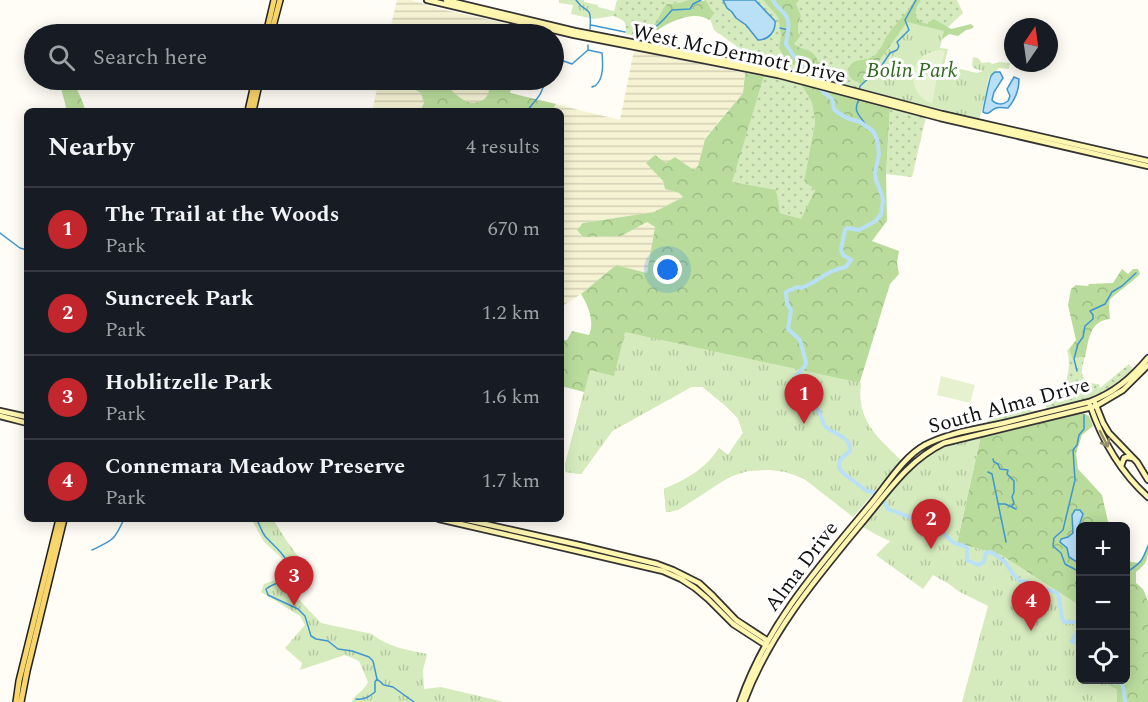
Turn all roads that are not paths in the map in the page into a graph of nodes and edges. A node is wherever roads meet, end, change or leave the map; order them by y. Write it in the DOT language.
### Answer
graph roads {
  1 [pos="274,0"];
  2 [pos="279,0"];
  3 [pos="427,0"];
  4 [pos="446,0"];
  5 [pos="268,24"];
  6 [pos="273,24"];
  7 [pos="535,24"];
  8 [pos="539,24"];
  9 [pos="564,30"];
  10 [pos="253,90"];
  11 [pos="258,90"];
  12 [pos="249,108"];
  13 [pos="254,108"];
  14 [pos="1058,143"];
  15 [pos="1148,161"];
  16 [pos="1148,166"];
  17 [pos="1148,358"];
  18 [pos="1148,365"];
  19 [pos="1093,404"];
  20 [pos="0,411"];
  21 [pos="0,416"];
  22 [pos="24,416"];
  23 [pos="24,422"];
  24 [pos="1133,458"];
  25 [pos="908,463"];
  26 [pos="1121,468"];
  27 [pos="1148,480"];
  28 [pos="1148,496"];
  29 [pos="60,522"];
  30 [pos="60,522"];
  31 [pos="452,522"];
  32 [pos="476,522"];
  33 [pos="734,622"];
  34 [pos="768,644"];
  35 [pos="16,702"];
  36 [pos="21,702"];
  37 [pos="742,702"];
  1 -- 5 [label="main road"];
  2 -- 6 [label="main road"];
  3 -- 7 [label="main road, West McDermott Drive"];
  4 -- 8 [label="main road, West McDermott Drive"];
  9 -- 14 [label="main road, West McDermott Drive"];
  10 -- 12 [label="main road"];
  11 -- 13 [label="main road"];
  14 -- 15 [label="main road, West McDermott Drive"];
  14 -- 16 [label="main road, West McDermott Drive"];
  17 -- 19 [label="main road, South Alma Drive"];
  18 -- 19 [label="main road, South Alma Drive"];
  19 -- 24 [label="main road"];
  19 -- 25 [label="main road, South Alma Drive"];
  19 -- 26 [label="main road, one-way"];
  20 -- 22 [label="main road"];
  21 -- 23 [label="main road"];
  24 -- 26 [label="main road"];
  24 -- 27 [label="main road"];
  25 -- 34 [label="main road, Alma Drive"];
  26 -- 28 [label="main road"];
  29 -- 35 [label="main road"];
  30 -- 36 [label="main road"];
  31 -- 33 [label="main road"];
  32 -- 33 [label="main road"];
  33 -- 34 [label="main road"];
  34 -- 37 [label="main road, Alma Drive"];
}
